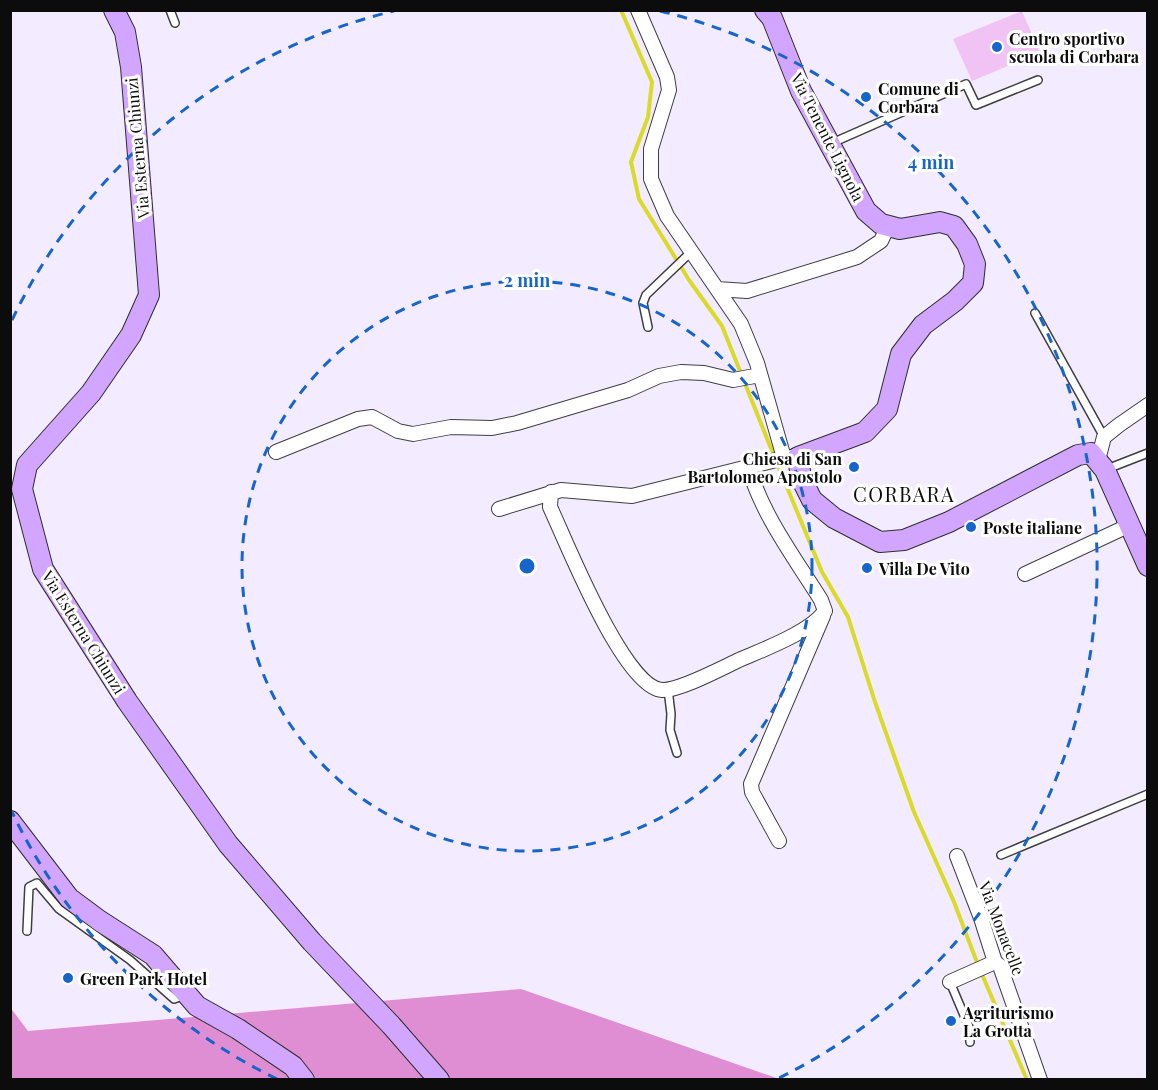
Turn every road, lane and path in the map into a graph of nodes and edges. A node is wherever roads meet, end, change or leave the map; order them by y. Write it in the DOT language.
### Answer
graph roads {
  1 [pos="114,10"];
  2 [pos="170,10"];
  3 [pos="638,10"];
  4 [pos="765,10"];
  5 [pos="175,23"];
  6 [pos="1038,80"];
  7 [pos="830,144"];
  8 [pos="888,226"];
  9 [pos="687,256"];
  10 [pos="717,289"];
  11 [pos="1035,313"];
  12 [pos="648,327"];
  13 [pos="760,375"];
  14 [pos="1148,405"];
  15 [pos="1104,437"];
  16 [pos="276,452"];
  17 [pos="1148,453"];
  18 [pos="791,457"];
  19 [pos="1098,461"];
  20 [pos="749,468"];
  21 [pos="551,492"];
  22 [pos="499,509"];
  23 [pos="1130,525"];
  24 [pos="1148,566"];
  25 [pos="1025,574"];
  26 [pos="822,615"];
  27 [pos="668,689"];
  28 [pos="678,753"];
  29 [pos="1148,794"];
  30 [pos="10,821"];
  31 [pos="779,841"];
  32 [pos="1001,855"];
  33 [pos="957,856"];
  34 [pos="27,931"];
  35 [pos="995,962"];
  36 [pos="950,982"];
  37 [pos="188,994"];
  38 [pos="970,1042"];
  39 [pos="304,1080"];
  40 [pos="439,1080"];
  41 [pos="1041,1080"];
  1 -- 40 [label="main road, Via Esterna Chiunzi"];
  2 -- 5 [label="lane"];
  3 -- 9 [label="street"];
  4 -- 7 [label="main road, Via Tenente Lignola"];
  6 -- 7 [label="lane"];
  7 -- 8 [label="main road, Via Tenente Lignola"];
  8 -- 10 [label="street"];
  8 -- 18 [label="main road"];
  9 -- 10 [label="street"];
  9 -- 12 [label="lane"];
  10 -- 13 [label="street"];
  11 -- 15 [label="lane"];
  13 -- 16 [label="street"];
  13 -- 18 [label="street"];
  14 -- 15 [label="street"];
  15 -- 19 [label="street"];
  17 -- 19 [label="lane"];
  18 -- 19 [label="main road"];
  18 -- 20 [label="street"];
  19 -- 23 [label="main road"];
  20 -- 21 [label="street"];
  20 -- 26 [label="street"];
  21 -- 22 [label="street"];
  21 -- 27 [label="street"];
  23 -- 24 [label="main road"];
  23 -- 25 [label="street"];
  26 -- 27 [label="street"];
  26 -- 31 [label="street"];
  27 -- 28 [label="lane"];
  29 -- 32 [label="lane"];
  30 -- 37 [label="main road"];
  33 -- 35 [label="street, Via Monacelle"];
  34 -- 37 [label="lane"];
  35 -- 36 [label="street"];
  35 -- 41 [label="street, Via Monacelle"];
  36 -- 38 [label="lane"];
  37 -- 39 [label="main road"];
}
